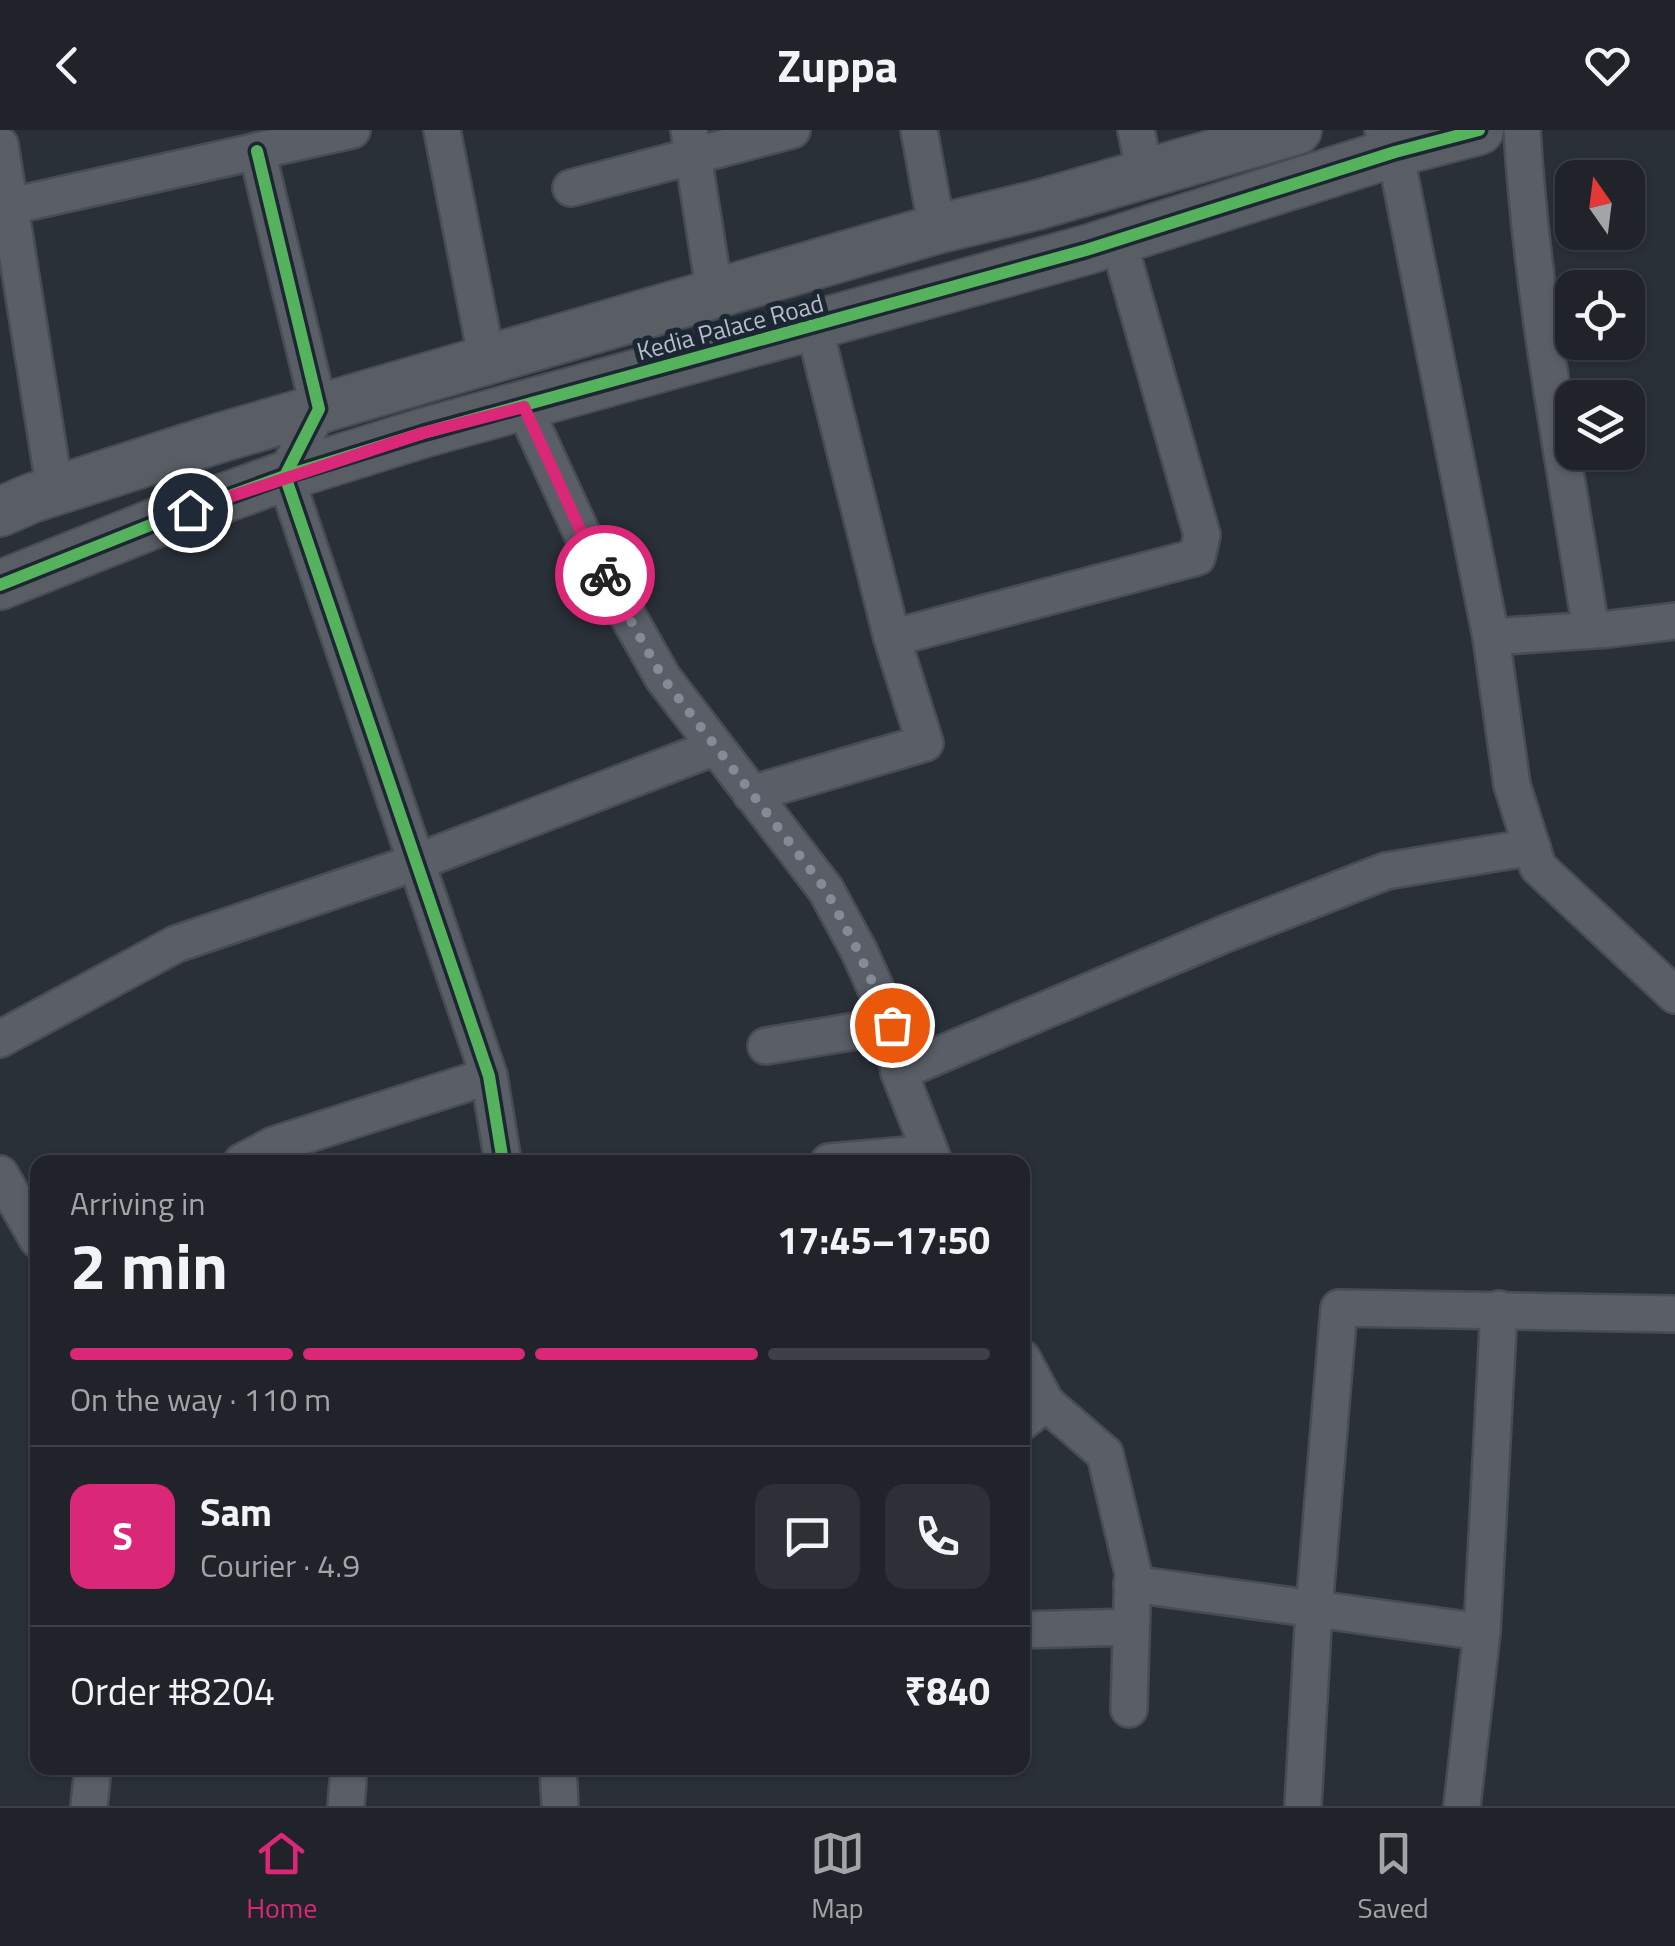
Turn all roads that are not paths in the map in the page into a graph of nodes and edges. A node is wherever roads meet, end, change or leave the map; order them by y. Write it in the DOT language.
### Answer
graph roads {
  1 [pos="352,130"];
  2 [pos="442,130"];
  3 [pos="792,130"];
  4 [pos="919,130"];
  5 [pos="1297,130"];
  6 [pos="1479,130"];
  7 [pos="1522,130"];
  8 [pos="1389,141"];
  9 [pos="0,144"];
  10 [pos="691,144"];
  11 [pos="246,145"];
  12 [pos="1140,152"];
  13 [pos="570,188"];
  14 [pos="11,206"];
  15 [pos="937,229"];
  16 [pos="1118,240"];
  17 [pos="715,295"];
  18 [pos="814,327"];
  19 [pos="487,360"];
  20 [pos="524,407"];
  21 [pos="318,409"];
  22 [pos="285,476"];
  23 [pos="55,491"];
  24 [pos="0,512"];
  25 [pos="0,586"];
  26 [pos="1675,621"];
  27 [pos="1590,630"];
  28 [pos="1492,636"];
  29 [pos="892,638"];
  30 [pos="715,747"];
  31 [pos="751,794"];
  32 [pos="1532,847"];
  33 [pos="417,862"];
  34 [pos="1675,994"];
  35 [pos="892,1025"];
  36 [pos="0,1039"];
  37 [pos="766,1046"];
  38 [pos="900,1072"];
  39 [pos="490,1076"];
  40 [pos="255,1155"];
  41 [pos="502,1155"];
  42 [pos="931,1155"];
  43 [pos="0,1174"];
  44 [pos="30,1226"];
  45 [pos="1499,1309"];
  46 [pos="1675,1314"];
  47 [pos="1034,1412"];
  48 [pos="1132,1584"];
  49 [pos="1314,1610"];
  50 [pos="1131,1627"];
  51 [pos="1030,1630"];
  52 [pos="1482,1632"];
  53 [pos="1129,1709"];
  54 [pos="92,1775"];
  55 [pos="348,1775"];
  56 [pos="89,1806"];
  57 [pos="346,1806"];
  58 [pos="1303,1806"];
  59 [pos="1462,1806"];
  1 -- 11 [label="street"];
  2 -- 19 [label="street"];
  3 -- 10 [label="street"];
  4 -- 15 [label="street"];
  5 -- 12 [label="street, Kedia Palace Road"];
  6 -- 8 [label="street, Kedia Palace Road"];
  7 -- 27 [label="street"];
  8 -- 16 [label="street, Kedia Palace Road"];
  8 -- 28 [label="street"];
  9 -- 14 [label="street"];
  10 -- 13 [label="street"];
  10 -- 17 [label="street"];
  11 -- 14 [label="street"];
  11 -- 21 [label="street"];
  12 -- 15 [label="street, Kedia Palace Road"];
  14 -- 23 [label="street"];
  15 -- 17 [label="street, Kedia Palace Road"];
  16 -- 18 [label="street, Kedia Palace Road"];
  16 -- 29 [label="street"];
  17 -- 19 [label="street, Kedia Palace Road"];
  18 -- 20 [label="street, Kedia Palace Road"];
  18 -- 29 [label="street"];
  19 -- 21 [label="street, Kedia Palace Road"];
  20 -- 22 [label="street, Kedia Palace Road"];
  20 -- 30 [label="street"];
  21 -- 22 [label="street"];
  21 -- 23 [label="street, Kedia Palace Road"];
  22 -- 25 [label="street, Kedia Palace Road"];
  22 -- 33 [label="street"];
  23 -- 24 [label="street, Kedia Palace Road"];
  26 -- 27 [label="street"];
  27 -- 28 [label="street"];
  28 -- 32 [label="street"];
  29 -- 31 [label="street"];
  30 -- 31 [label="street"];
  30 -- 33 [label="street"];
  31 -- 35 [label="street"];
  32 -- 34 [label="street"];
  32 -- 38 [label="street"];
  33 -- 36 [label="street"];
  33 -- 39 [label="street"];
  35 -- 37 [label="street"];
  35 -- 38 [label="street"];
  38 -- 42 [label="street"];
  39 -- 40 [label="street"];
  39 -- 41 [label="street"];
  43 -- 44 [label="street"];
  45 -- 46 [label="street"];
  45 -- 49 [label="street"];
  45 -- 52 [label="street"];
  47 -- 48 [label="street"];
  48 -- 49 [label="street"];
  48 -- 50 [label="street"];
  49 -- 52 [label="street"];
  49 -- 58 [label="street"];
  50 -- 51 [label="street"];
  50 -- 53 [label="street"];
  52 -- 59 [label="street"];
  54 -- 56 [label="street"];
  55 -- 57 [label="street"];
}
